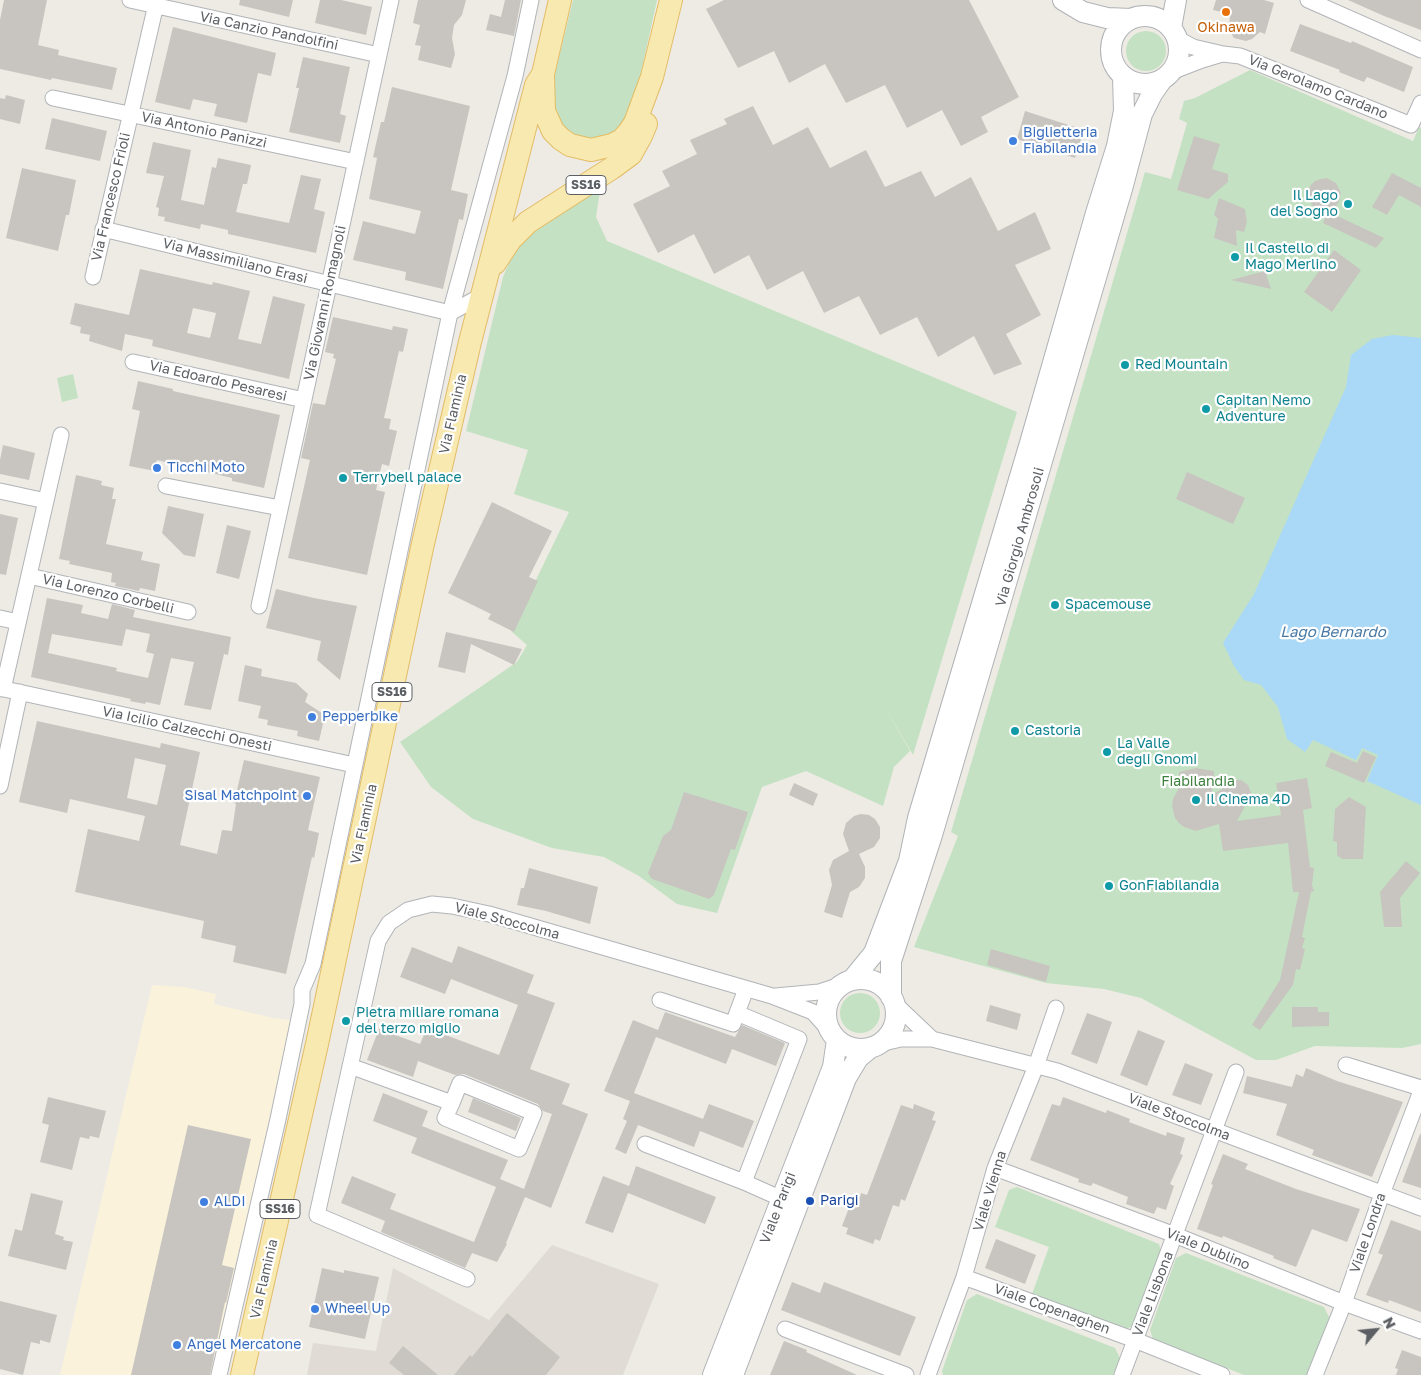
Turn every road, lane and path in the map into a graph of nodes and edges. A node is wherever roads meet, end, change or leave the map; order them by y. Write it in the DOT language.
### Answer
graph roads {
  1 [pos="130,0"];
  2 [pos="391,0"];
  3 [pos="531,0"];
  4 [pos="560,0"];
  5 [pos="1063,0"];
  6 [pos="1176,0"];
  7 [pos="1308,0"];
  8 [pos="156,3"];
  9 [pos="671,3"];
  10 [pos="1083,12"];
  11 [pos="1144,12"];
  12 [pos="1173,33"];
  13 [pos="1421,50"];
  14 [pos="1111,51"];
  15 [pos="1223,54"];
  16 [pos="379,55"];
  17 [pos="543,74"];
  18 [pos="1166,76"];
  19 [pos="652,77"];
  20 [pos="1123,77"];
  21 [pos="53,98"];
  22 [pos="1421,103"];
  23 [pos="130,114"];
  24 [pos="356,162"];
  25 [pos="103,229"];
  26 [pos="487,274"];
  27 [pos="93,277"];
  28 [pos="329,283"];
  29 [pos="481,296"];
  30 [pos="450,313"];
  31 [pos="133,362"];
  32 [pos="304,400"];
  33 [pos="61,435"];
  34 [pos="166,486"];
  35 [pos="0,491"];
  36 [pos="46,501"];
  37 [pos="280,508"];
  38 [pos="29,576"];
  39 [pos="259,606"];
  40 [pos="188,612"];
  41 [pos="0,618"];
  42 [pos="18,622"];
  43 [pos="2,688"];
  44 [pos="20,692"];
  45 [pos="354,765"];
  46 [pos="0,786"];
  47 [pos="846,982"];
  48 [pos="746,989"];
  49 [pos="772,996"];
  50 [pos="660,1000"];
  51 [pos="893,1000"];
  52 [pos="1056,1008"];
  53 [pos="737,1013"];
  54 [pos="833,1035"];
  55 [pos="294,1037"];
  56 [pos="932,1039"];
  57 [pos="317,1044"];
  58 [pos="874,1046"];
  59 [pos="1346,1065"];
  60 [pos="350,1066"];
  61 [pos="1036,1066"];
  62 [pos="1236,1072"];
  63 [pos="1421,1090"];
  64 [pos="452,1103"];
  65 [pos="1213,1130"];
  66 [pos="644,1144"];
  67 [pos="995,1168"];
  68 [pos="744,1182"];
  69 [pos="1382,1194"];
  70 [pos="782,1199"];
  71 [pos="1421,1208"];
  72 [pos="1175,1235"];
  73 [pos="964,1277"];
  74 [pos="468,1279"];
  75 [pos="1344,1303"];
  76 [pos="785,1329"];
  77 [pos="1421,1331"];
  78 [pos="1135,1340"];
  79 [pos="219,1375"];
  80 [pos="242,1375"];
  81 [pos="713,1375"];
  82 [pos="733,1375"];
  83 [pos="906,1375"];
  84 [pos="928,1375"];
  85 [pos="1122,1375"];
  86 [pos="1222,1375"];
  87 [pos="1315,1375"];
  1 -- 8 [label="street, Via Canzio Pandolfini"];
  2 -- 16 [label="street, Via Giovanni Romagnoli"];
  3 -- 30 [label="street, Via Flaminia"];
  4 -- 17 [label="main road, Via Flaminia / SS16"];
  5 -- 10 [label="main road"];
  6 -- 12 [label="main road"];
  7 -- 13 [label="street"];
  8 -- 16 [label="street, Via Canzio Pandolfini"];
  8 -- 23 [label="street, Via Francesco Frioli"];
  9 -- 19 [label="main road, Via Flaminia / SS16"];
  10 -- 11 [label="main road"];
  10 -- 14 [label="main road"];
  11 -- 12 [label="main road"];
  11 -- 14 [label="main road"];
  12 -- 15 [label="street, Via Gerolamo Cardano"];
  12 -- 18 [label="main road"];
  14 -- 20 [label="main road"];
  15 -- 18 [label="street, Via Gerolamo Cardano"];
  15 -- 22 [label="street, Via Gerolamo Cardano"];
  16 -- 24 [label="street, Via Giovanni Romagnoli"];
  17 -- 19 [label="main road, Via Flaminia / SS16"];
  17 -- 26 [label="main road, Via Flaminia / SS16"];
  18 -- 20 [label="main road"];
  18 -- 51 [label="main road, Via Giorgio Ambrosoli"];
  19 -- 26 [label="main road, Via Flaminia / SS16"];
  20 -- 47 [label="main road, Via Giorgio Ambrosoli"];
  21 -- 23 [label="street, Via Antonio Panizzi"];
  23 -- 24 [label="street, Via Antonio Panizzi"];
  23 -- 25 [label="street, Via Francesco Frioli"];
  24 -- 28 [label="street, Via Giovanni Romagnoli"];
  25 -- 27 [label="street, Via Francesco Frioli"];
  25 -- 28 [label="street, Via Massimiliano Erasi"];
  26 -- 29 [label="main road, Via Flaminia / SS16"];
  28 -- 30 [label="street, Via Massimiliano Erasi"];
  28 -- 32 [label="street, Via Giovanni Romagnoli"];
  29 -- 30 [label="street"];
  29 -- 57 [label="main road, Via Flaminia / SS16"];
  30 -- 45 [label="street, Via Flaminia"];
  31 -- 32 [label="street, Via Edoardo Pesaresi"];
  32 -- 37 [label="street, Via Giovanni Romagnoli"];
  33 -- 36 [label="street"];
  34 -- 37 [label="street"];
  35 -- 36 [label="street"];
  36 -- 38 [label="street"];
  37 -- 39 [label="street, Via Giovanni Romagnoli"];
  38 -- 40 [label="street, Via Lorenzo Corbelli"];
  38 -- 42 [label="street"];
  41 -- 42 [label="street"];
  42 -- 43 [label="street"];
  43 -- 44 [label="street, Via Icilio Calzecchi Onesti"];
  44 -- 45 [label="street, Via Icilio Calzecchi Onesti"];
  44 -- 46 [label="street"];
  45 -- 55 [label="street, Via Flaminia"];
  47 -- 49 [label="street, Viale Stoccolma"];
  47 -- 51 [label="main road"];
  47 -- 54 [label="main road"];
  48 -- 49 [label="street, Viale Stoccolma"];
  48 -- 53 [label="street"];
  48 -- 60 [label="street, Viale Stoccolma"];
  49 -- 54 [label="street, Viale Stoccolma"];
  50 -- 53 [label="street"];
  51 -- 56 [label="street, Viale Stoccolma"];
  51 -- 58 [label="main road"];
  52 -- 61 [label="street, Viale Vienna"];
  53 -- 68 [label="street"];
  54 -- 58 [label="main road"];
  54 -- 70 [label="main road, Viale Parigi"];
  55 -- 57 [label="street"];
  55 -- 79 [label="street, Via Flaminia"];
  56 -- 58 [label="street, Viale Stoccolma"];
  56 -- 61 [label="street, Viale Stoccolma"];
  57 -- 80 [label="main road, Via Flaminia / SS16"];
  58 -- 82 [label="main road, Viale Parigi"];
  59 -- 63 [label="street"];
  60 -- 64 [label="street"];
  60 -- 74 [label="street, Viale Stoccolma"];
  61 -- 65 [label="street, Viale Stoccolma"];
  61 -- 67 [label="street, Viale Vienna"];
  62 -- 65 [label="street, Viale Lisbona"];
  63 -- 69 [label="street, Viale Londra"];
  64 -- 64 [label="street"];
  65 -- 69 [label="street, Viale Stoccolma"];
  65 -- 72 [label="street, Viale Lisbona"];
  66 -- 68 [label="street"];
  67 -- 72 [label="street, Viale Dublino"];
  67 -- 73 [label="street, Viale Vienna"];
  68 -- 70 [label="street"];
  69 -- 71 [label="street, Viale Stoccolma"];
  69 -- 75 [label="street, Viale Londra"];
  70 -- 81 [label="main road, Viale Parigi"];
  72 -- 75 [label="street, Viale Dublino"];
  72 -- 78 [label="street, Viale Lisbona"];
  73 -- 78 [label="street, Viale Copenaghen"];
  73 -- 84 [label="street, Viale Vienna"];
  75 -- 77 [label="street, Viale Dublino"];
  75 -- 87 [label="street, Viale Londra"];
  76 -- 83 [label="street"];
  78 -- 85 [label="street, Viale Lisbona"];
  78 -- 86 [label="street, Viale Copenaghen"];
}
